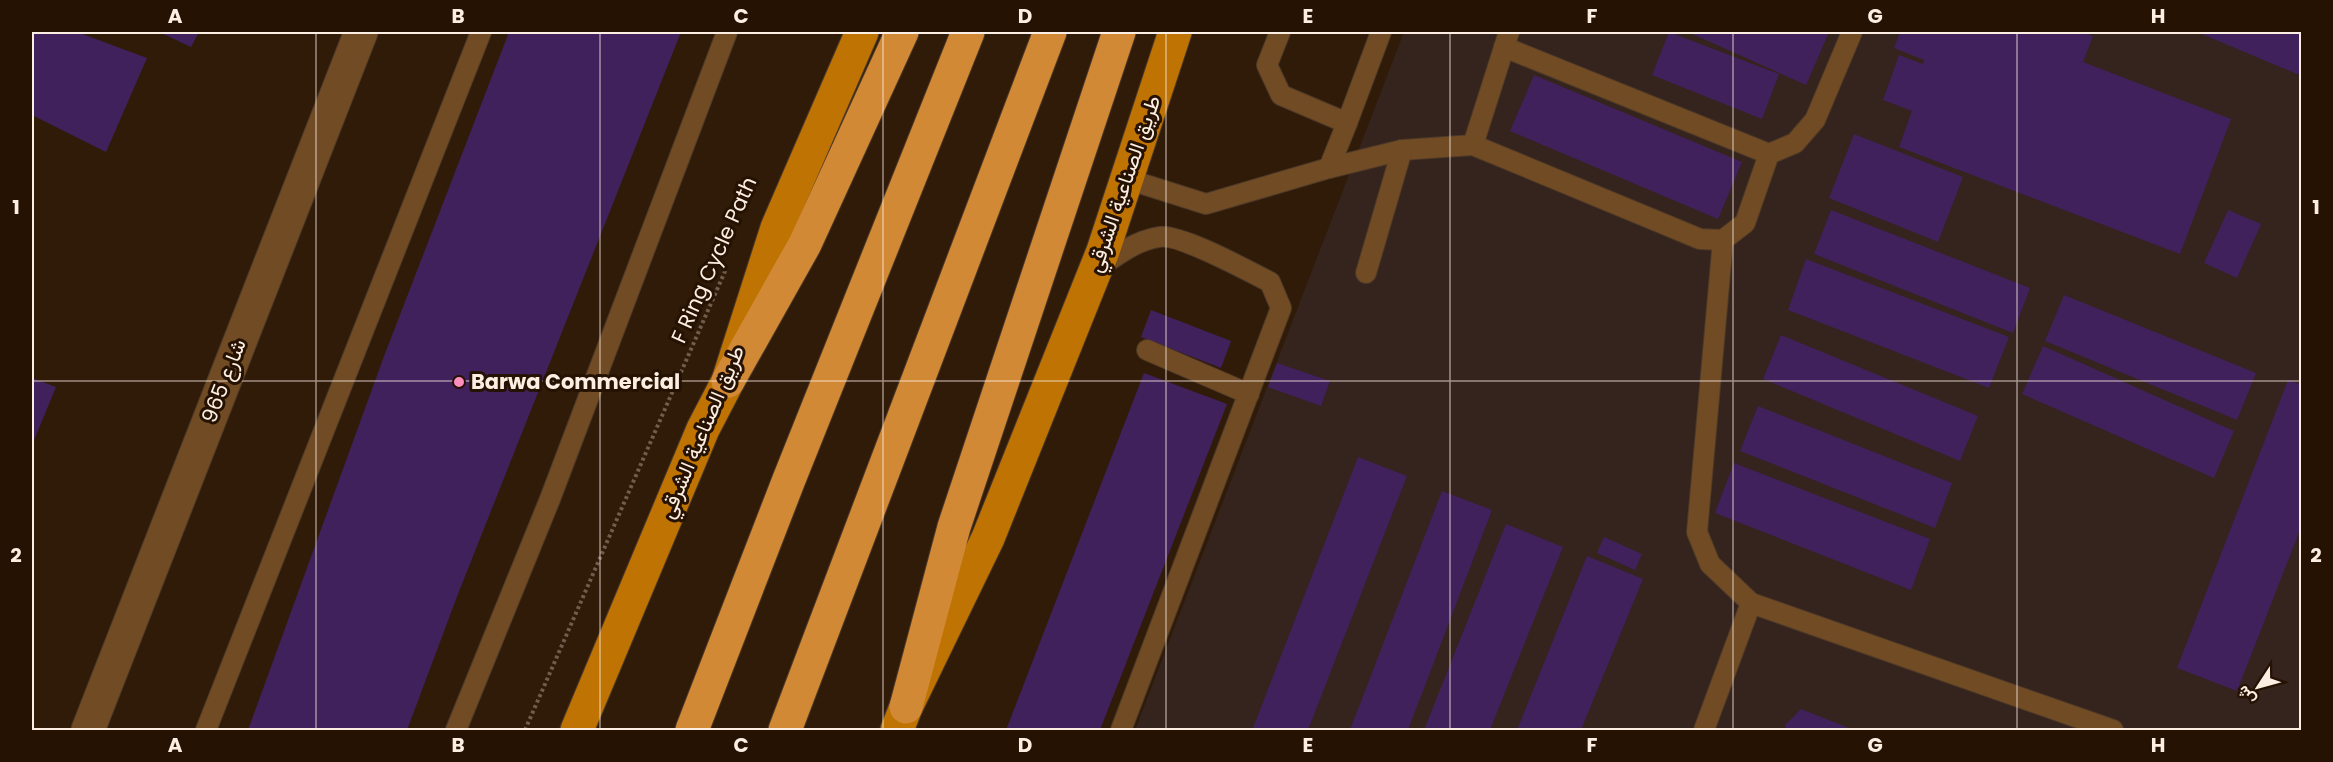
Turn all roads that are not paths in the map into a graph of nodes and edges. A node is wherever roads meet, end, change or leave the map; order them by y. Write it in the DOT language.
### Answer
graph roads {
  1 [pos="361,32"];
  2 [pos="481,32"];
  3 [pos="727,32"];
  4 [pos="862,32"];
  5 [pos="902,32"];
  6 [pos="968,32"];
  7 [pos="1050,32"];
  8 [pos="1119,32"];
  9 [pos="1175,32"];
  10 [pos="1280,32"];
  11 [pos="1381,32"];
  12 [pos="1852,32"];
  13 [pos="1507,39"];
  14 [pos="1347,123"];
  15 [pos="1473,145"];
  16 [pos="1402,150"];
  17 [pos="1769,154"];
  18 [pos="1329,168"];
  19 [pos="1127,179"];
  20 [pos="1724,240"];
  21 [pos="1095,270"];
  22 [pos="1366,273"];
  23 [pos="1147,350"];
  24 [pos="728,381"];
  25 [pos="1249,394"];
  26 [pos="1751,603"];
  27 [pos="902,719"];
  28 [pos="88,730"];
  29 [pos="206,730"];
  30 [pos="456,730"];
  31 [pos="578,730"];
  32 [pos="692,730"];
  33 [pos="785,730"];
  34 [pos="1121,730"];
  35 [pos="1704,730"];
  36 [pos="2113,730"];
  1 -- 28 [label="street, شارع 965"];
  2 -- 29 [label="lane"];
  3 -- 30 [label="lane"];
  4 -- 24 [label="main road, طريق الصناعية الشرقي"];
  5 -- 24 [label="highway"];
  6 -- 32 [label="highway"];
  7 -- 33 [label="highway"];
  8 -- 27 [label="highway"];
  9 -- 19 [label="main road, طريق الصناعية الشرقي"];
  10 -- 14 [label="lane"];
  11 -- 14 [label="lane"];
  12 -- 17 [label="lane"];
  13 -- 15 [label="lane"];
  13 -- 17 [label="lane"];
  14 -- 18 [label="lane"];
  15 -- 16 [label="lane"];
  15 -- 20 [label="lane"];
  16 -- 18 [label="lane"];
  16 -- 22 [label="lane"];
  17 -- 20 [label="lane"];
  18 -- 19 [label="lane"];
  19 -- 21 [label="main road, طريق الصناعية الشرقي"];
  20 -- 26 [label="lane"];
  21 -- 25 [label="lane"];
  21 -- 27 [label="main road, طريق الصناعية الشرقي"];
  23 -- 25 [label="lane"];
  24 -- 31 [label="main road, طريق الصناعية الشرقي"];
  25 -- 34 [label="lane"];
  26 -- 35 [label="lane"];
  26 -- 36 [label="lane"];
}
